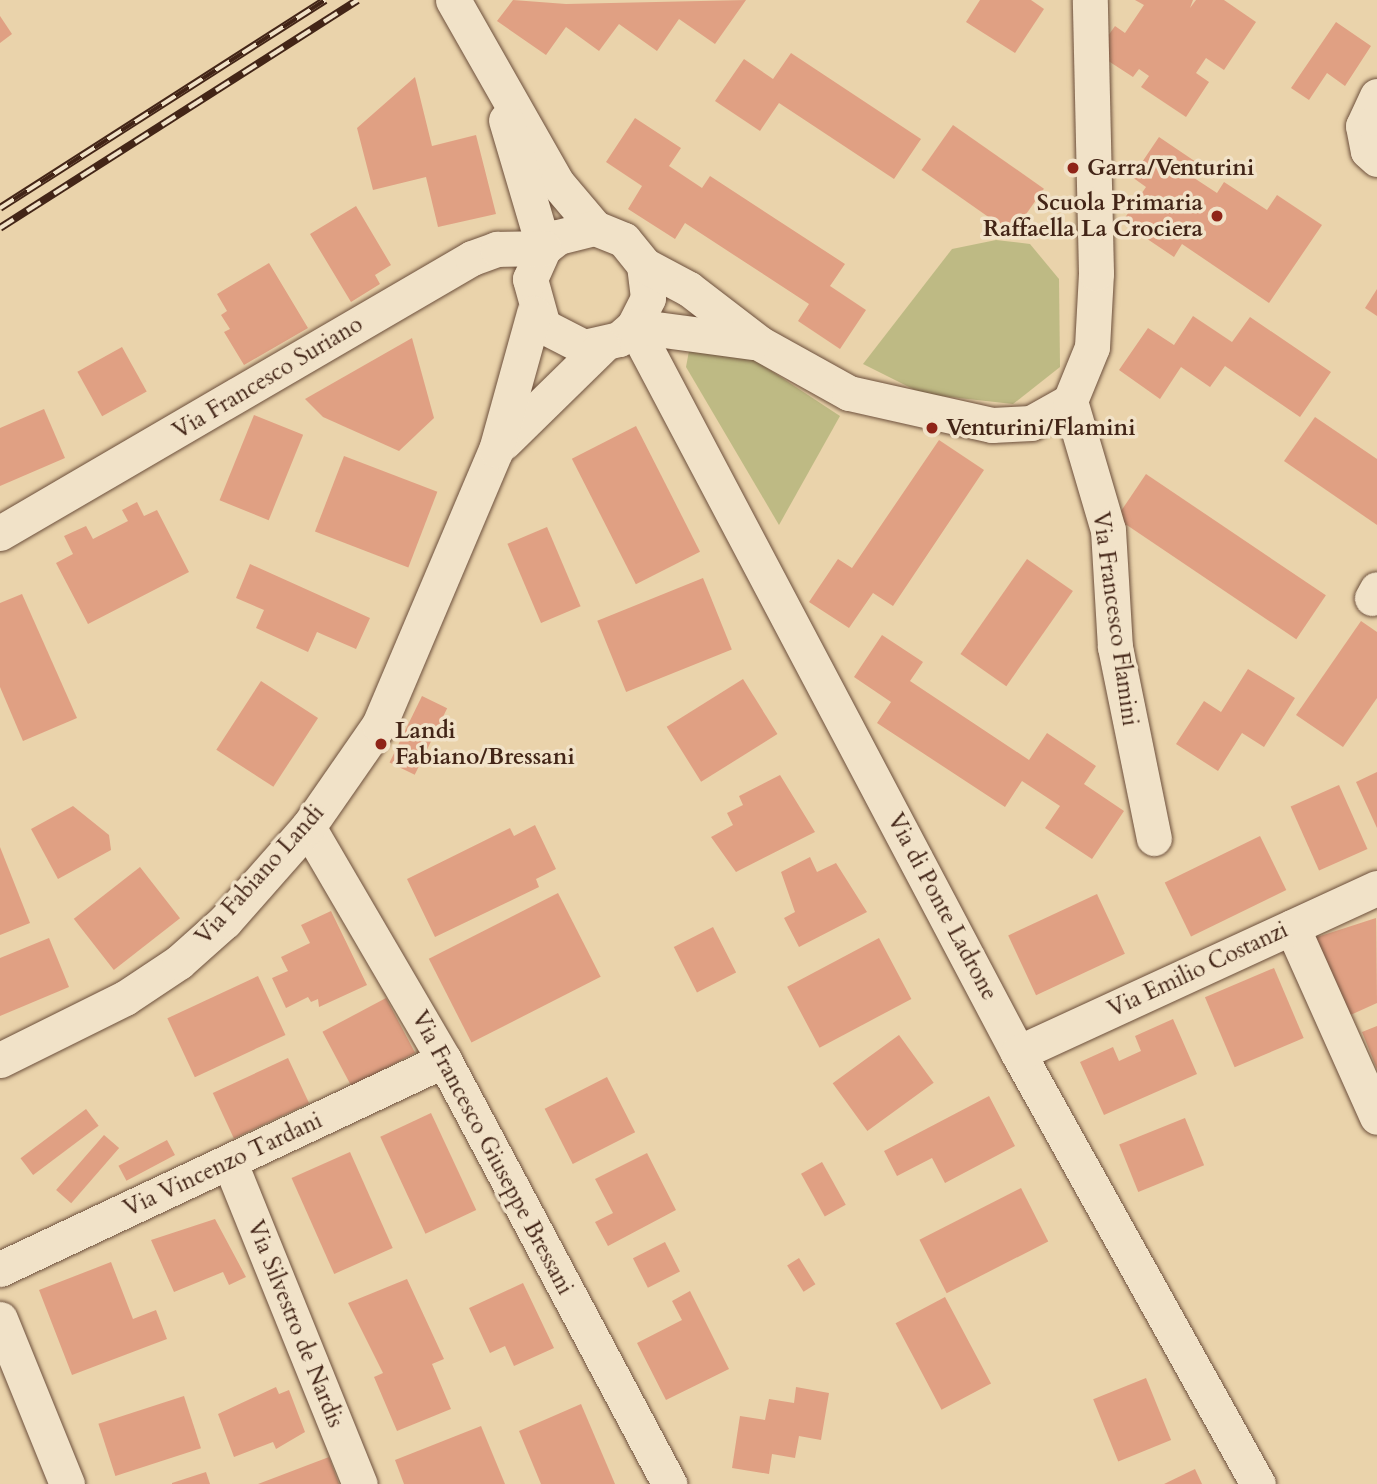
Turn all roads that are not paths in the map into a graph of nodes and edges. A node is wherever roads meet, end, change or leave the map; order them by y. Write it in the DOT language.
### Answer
graph roads {
  1 [pos="453,0"];
  2 [pos="1090,0"];
  3 [pos="493,73"];
  4 [pos="1377,96"];
  5 [pos="1377,159"];
  6 [pos="595,229"];
  7 [pos="544,248"];
  8 [pos="644,265"];
  9 [pos="534,313"];
  10 [pos="634,326"];
  11 [pos="759,343"];
  12 [pos="601,346"];
  13 [pos="1070,401"];
  14 [pos="496,450"];
  15 [pos="0,533"];
  16 [pos="308,827"];
  17 [pos="1154,838"];
  18 [pos="1377,888"];
  19 [pos="1292,927"];
  20 [pos="1018,1053"];
  21 [pos="0,1060"];
  22 [pos="444,1060"];
  23 [pos="1377,1117"];
  24 [pos="230,1163"];
  25 [pos="0,1269"];
  26 [pos="0,1319"];
  27 [pos="67,1484"];
  28 [pos="360,1484"];
  29 [pos="669,1484"];
  30 [pos="1258,1484"];
  1 -- 3 [label="street"];
  2 -- 13 [label="street"];
  3 -- 6 [label="street"];
  3 -- 7 [label="street"];
  4 -- 5 [label="street"];
  6 -- 7 [label="street"];
  6 -- 8 [label="street"];
  7 -- 9 [label="street"];
  7 -- 15 [label="street, Via Francesco Suriano"];
  8 -- 10 [label="street"];
  8 -- 11 [label="street"];
  9 -- 12 [label="street"];
  9 -- 14 [label="street, Via Fabiano Landi"];
  10 -- 11 [label="street"];
  10 -- 12 [label="street"];
  10 -- 20 [label="street, Via di Ponte Ladrone"];
  11 -- 13 [label="street"];
  12 -- 14 [label="street, Via Fabiano Landi"];
  13 -- 17 [label="street, Via Francesco Flamini"];
  14 -- 16 [label="street, Via Fabiano Landi"];
  16 -- 21 [label="street, Via Fabiano Landi"];
  16 -- 22 [label="street, Via Francesco Giuseppe Bressani"];
  18 -- 19 [label="street, Via Emilio Costanzi"];
  19 -- 20 [label="street, Via Emilio Costanzi"];
  19 -- 23 [label="street"];
  20 -- 30 [label="street, Via di Ponte Ladrone"];
  22 -- 24 [label="street, Via Vincenzo Tardani"];
  22 -- 29 [label="street, Via Francesco Giuseppe Bressani"];
  24 -- 25 [label="street, Via Vincenzo Tardani"];
  24 -- 28 [label="street, Via Silvestro de Nardis"];
  26 -- 27 [label="street"];
}
